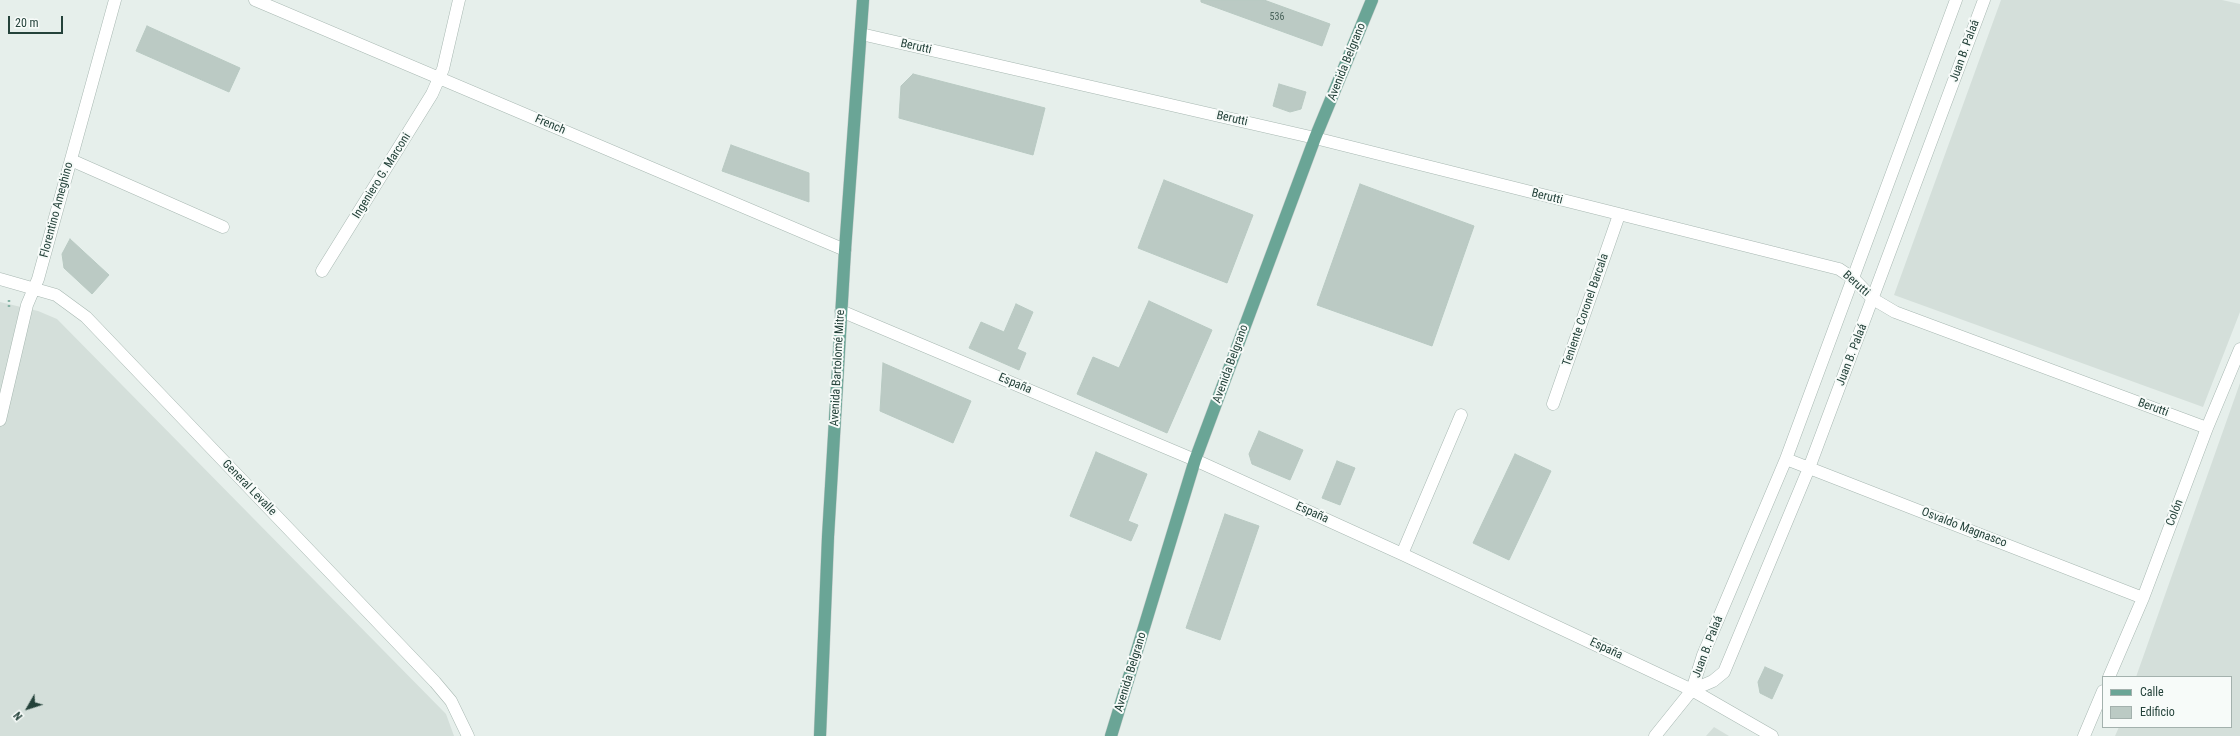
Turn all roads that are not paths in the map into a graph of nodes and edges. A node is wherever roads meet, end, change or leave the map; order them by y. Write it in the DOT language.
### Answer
graph roads {
  1 [pos="115,0"];
  2 [pos="255,0"];
  3 [pos="459,0"];
  4 [pos="863,0"];
  5 [pos="1372,0"];
  6 [pos="1956,0"];
  7 [pos="1984,0"];
  8 [pos="861,34"];
  9 [pos="440,79"];
  10 [pos="1315,138"];
  11 [pos="71,160"];
  12 [pos="1619,215"];
  13 [pos="223,227"];
  14 [pos="845,250"];
  15 [pos="322,271"];
  16 [pos="0,279"];
  17 [pos="1854,279"];
  18 [pos="34,288"];
  19 [pos="1872,299"];
  20 [pos="841,311"];
  21 [pos="2240,349"];
  22 [pos="1553,404"];
  23 [pos="1461,415"];
  24 [pos="0,420"];
  25 [pos="2207,428"];
  26 [pos="1786,459"];
  27 [pos="1195,460"];
  28 [pos="1809,468"];
  29 [pos="1402,554"];
  30 [pos="2143,598"];
  31 [pos="2109,676"];
  32 [pos="1692,690"];
  33 [pos="2102,693"];
  34 [pos="468,736"];
  35 [pos="820,736"];
  36 [pos="1111,736"];
  37 [pos="1655,736"];
  38 [pos="1772,736"];
  39 [pos="2084,736"];
  1 -- 11 [label="street, Florentino Ameghino"];
  2 -- 9 [label="street, French"];
  3 -- 9 [label="street, Ingeniero G. Marconi"];
  4 -- 8 [label="main road, Avenida Bartolomé Mitre"];
  5 -- 10 [label="main road, Avenida Belgrano"];
  6 -- 17 [label="street, Juan B. Palaá"];
  7 -- 19 [label="street, Juan B. Palaá"];
  8 -- 10 [label="street, Berutti"];
  8 -- 14 [label="main road, Avenida Bartolomé Mitre"];
  9 -- 14 [label="street, French"];
  9 -- 15 [label="street, Ingeniero G. Marconi"];
  10 -- 12 [label="street, Berutti"];
  10 -- 27 [label="main road, Avenida Belgrano"];
  11 -- 13 [label="street"];
  11 -- 18 [label="street, Florentino Ameghino"];
  12 -- 17 [label="street, Berutti"];
  12 -- 22 [label="street, Teniente Coronel Barcala"];
  14 -- 20 [label="main road, Avenida Bartolomé Mitre"];
  16 -- 18 [label="street, General Levalle"];
  17 -- 19 [label="street, Berutti"];
  17 -- 26 [label="street, Juan B. Palaá"];
  18 -- 24 [label="street, Florentino Ameghino"];
  18 -- 34 [label="street, General Levalle"];
  19 -- 25 [label="street, Berutti"];
  19 -- 28 [label="street, Juan B. Palaá"];
  20 -- 27 [label="street, España"];
  20 -- 35 [label="main road, Avenida Bartolomé Mitre"];
  21 -- 25 [label="street, Colón"];
  23 -- 29 [label="street"];
  25 -- 30 [label="street, Colón"];
  26 -- 28 [label="street, Osvaldo Magnasco"];
  26 -- 32 [label="street, Juan B. Palaá"];
  27 -- 29 [label="street, España"];
  27 -- 36 [label="main road, Avenida Belgrano"];
  28 -- 30 [label="street, Osvaldo Magnasco"];
  28 -- 32 [label="street, Juan B. Palaá"];
  29 -- 32 [label="street, España"];
  30 -- 31 [label="street, Colón"];
  32 -- 37 [label="street, Juan B. Palaá"];
  32 -- 38 [label="street, España"];
  33 -- 39 [label="street"];
}
